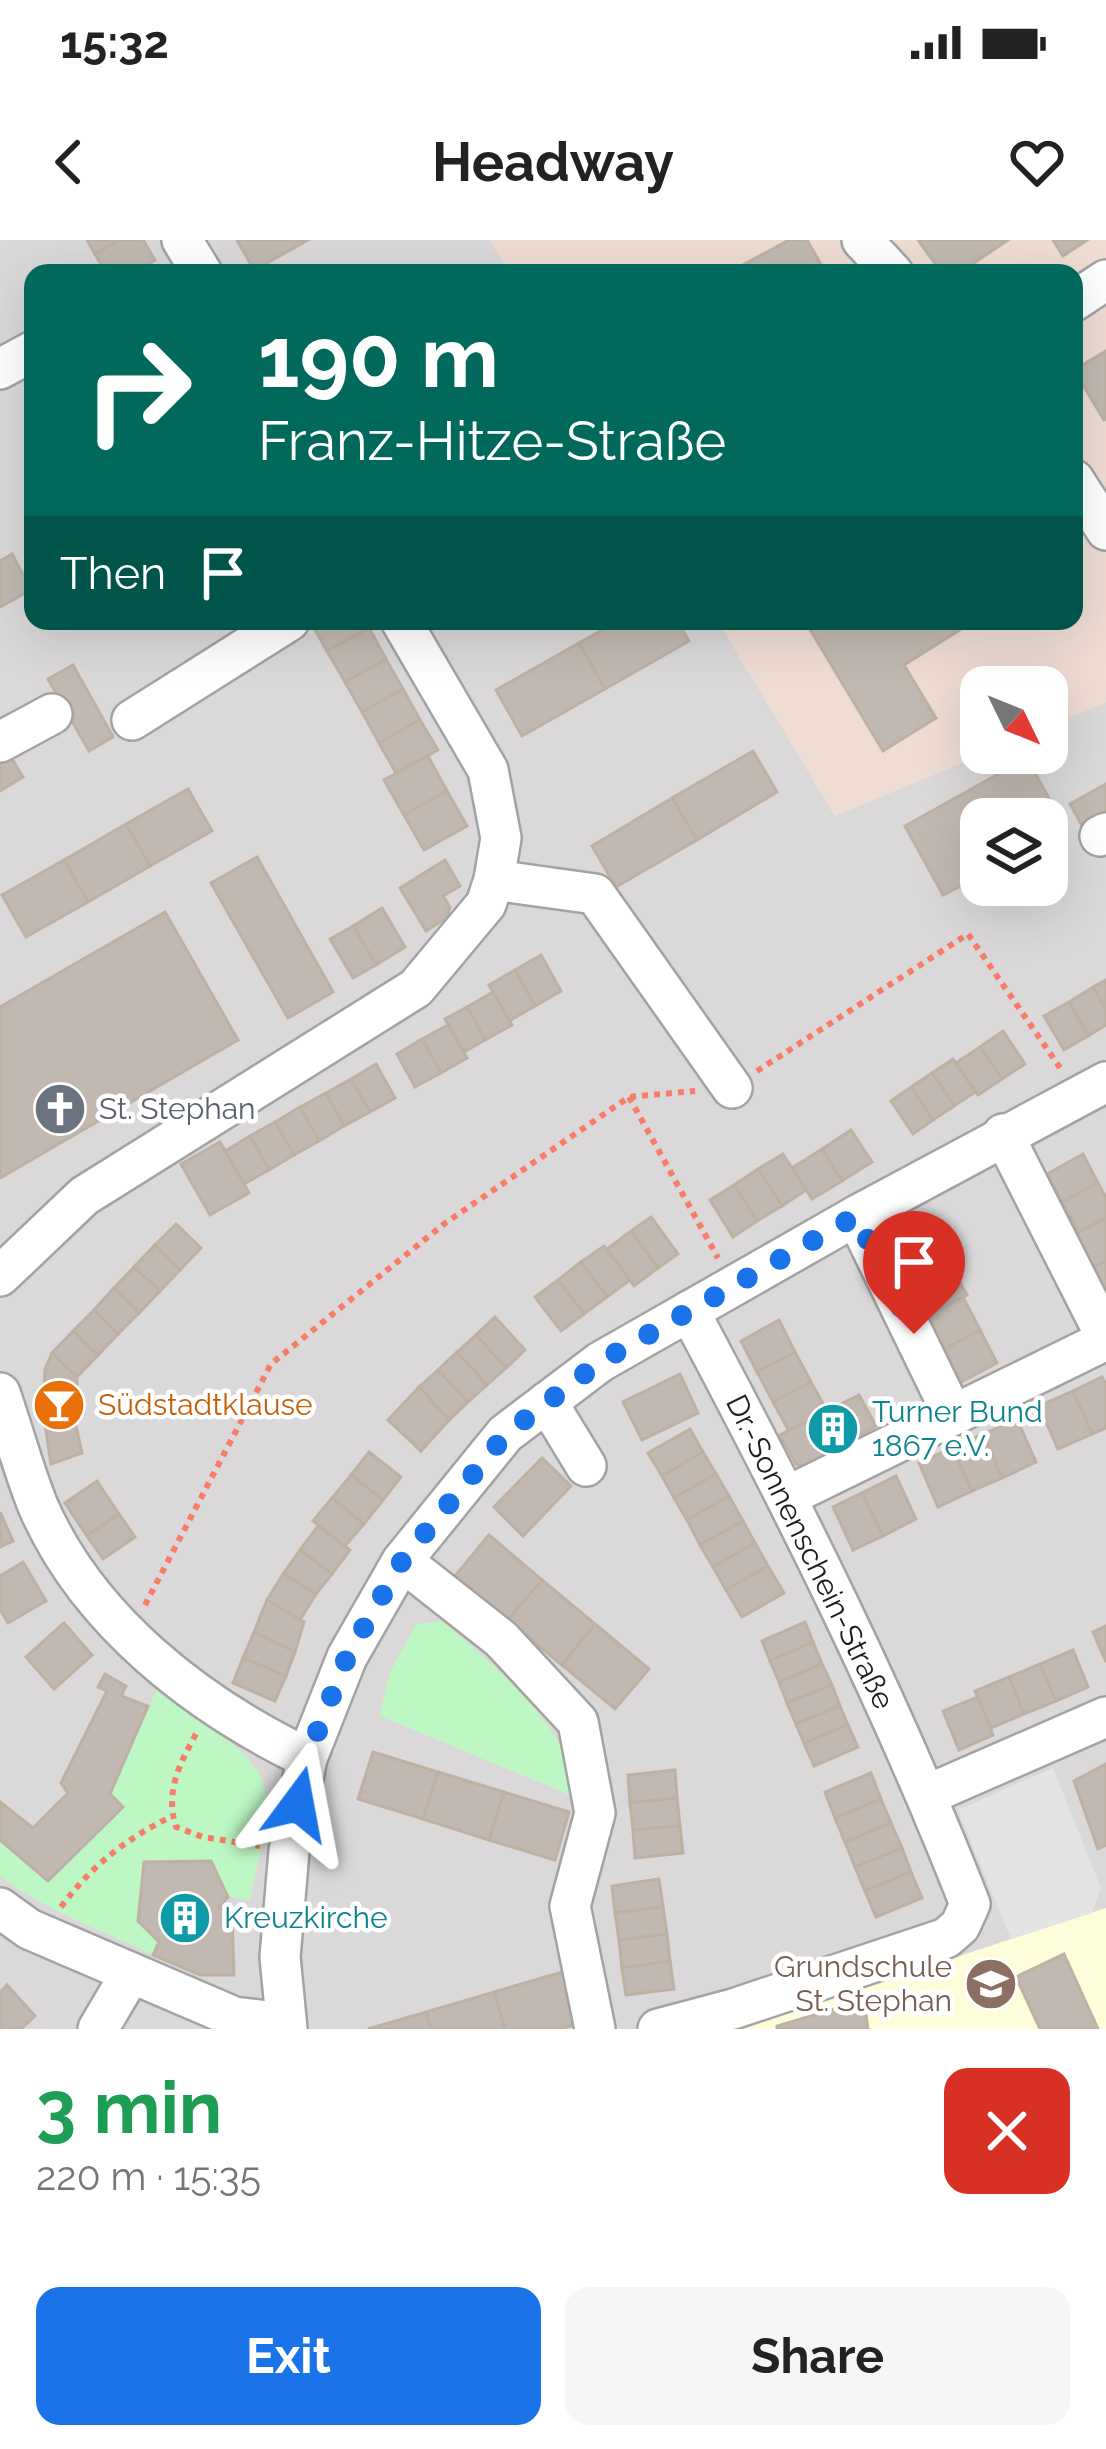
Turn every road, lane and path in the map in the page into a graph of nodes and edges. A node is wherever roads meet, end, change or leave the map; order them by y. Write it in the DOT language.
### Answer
graph roads {
  1 [pos="862,240"];
  2 [pos="885,264"];
  3 [pos="1083,494"];
  4 [pos="1106,530"];
  5 [pos="275,630"];
  6 [pos="406,630"];
  7 [pos="52,714"];
  8 [pos="132,721"];
  9 [pos="0,742"];
  10 [pos="494,880"];
  11 [pos="732,1088"];
  12 [pos="1093,1088"];
  13 [pos="629,1096"];
  14 [pos="1003,1134"];
  15 [pos="856,1216"];
  16 [pos="0,1276"];
  17 [pos="735,1287"];
  18 [pos="689,1311"];
  19 [pos="1106,1339"];
  20 [pos="0,1393"];
  21 [pos="547,1402"];
  22 [pos="952,1413"];
  23 [pos="586,1466"];
  24 [pos="788,1496"];
  25 [pos="402,1561"];
  26 [pos="130,1634"];
  27 [pos="212,1704"];
  28 [pos="1106,1717"];
  29 [pos="307,1758"];
  30 [pos="927,1795"];
  31 [pos="173,1816"];
  32 [pos="289,1851"];
  33 [pos="0,1908"];
  34 [pos="49,1937"];
  35 [pos="131,1973"];
  36 [pos="286,2026"];
  37 [pos="98,2029"];
  38 [pos="596,2029"];
  39 [pos="658,2029"];
  1 -- 2 [label="street"];
  3 -- 4 [label="street"];
  5 -- 8 [label="street"];
  6 -- 10 [label="street"];
  7 -- 9 [label="street"];
  10 -- 11 [label="street"];
  10 -- 16 [label="street"];
  11 -- 12 [label="path"];
  11 -- 13 [label="path"];
  12 -- 14 [label="street"];
  13 -- 17 [label="path"];
  13 -- 26 [label="path"];
  14 -- 15 [label="street"];
  14 -- 19 [label="street"];
  15 -- 17 [label="street"];
  15 -- 22 [label="street"];
  17 -- 18 [label="street"];
  18 -- 21 [label="street"];
  18 -- 24 [label="street, Dr.-Sonnenschein-Straße"];
  19 -- 22 [label="street"];
  20 -- 26 [label="street"];
  21 -- 23 [label="street"];
  21 -- 25 [label="street"];
  22 -- 24 [label="street"];
  24 -- 30 [label="street, Dr.-Sonnenschein-Straße"];
  25 -- 29 [label="street"];
  25 -- 38 [label="street"];
  26 -- 27 [label="street"];
  27 -- 29 [label="street"];
  27 -- 31 [label="path"];
  28 -- 30 [label="street"];
  29 -- 32 [label="street"];
  30 -- 39 [label="street, Dr.-Sonnenschein-Straße"];
  31 -- 32 [label="path"];
  31 -- 34 [label="path"];
  32 -- 36 [label="street"];
  33 -- 34 [label="street"];
  34 -- 35 [label="street"];
  35 -- 36 [label="street"];
  35 -- 37 [label="street"];
}
